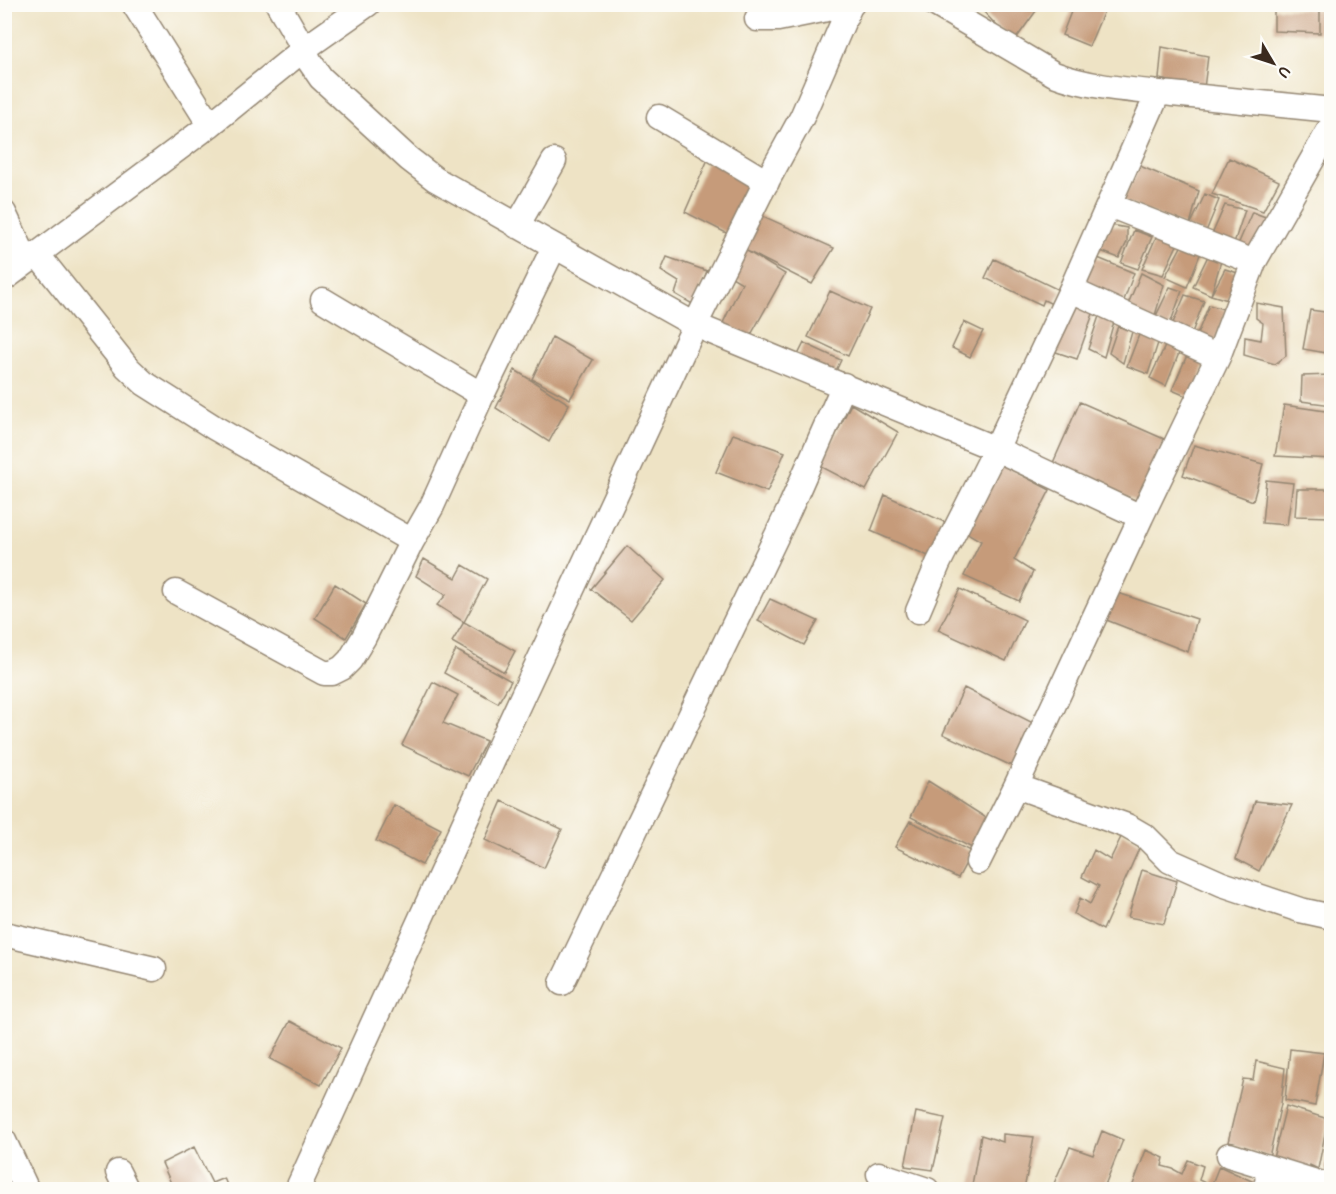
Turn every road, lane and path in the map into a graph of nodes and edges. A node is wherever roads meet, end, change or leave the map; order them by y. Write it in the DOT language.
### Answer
graph roads {
  1 [pos="134,4"];
  2 [pos="278,4"];
  3 [pos="368,4"];
  4 [pos="935,4"];
  5 [pos="851,5"];
  6 [pos="757,20"];
  7 [pos="304,49"];
  8 [pos="1158,93"];
  9 [pos="1332,110"];
  10 [pos="658,117"];
  11 [pos="210,125"];
  12 [pos="1332,125"];
  13 [pos="554,160"];
  14 [pos="767,182"];
  15 [pos="1109,205"];
  16 [pos="4,213"];
  17 [pos="517,226"];
  18 [pos="554,248"];
  19 [pos="32,258"];
  20 [pos="1254,262"];
  21 [pos="4,279"];
  22 [pos="1071,290"];
  23 [pos="323,300"];
  24 [pos="695,326"];
  25 [pos="1218,357"];
  26 [pos="844,385"];
  27 [pos="482,395"];
  28 [pos="996,449"];
  29 [pos="1141,517"];
  30 [pos="412,541"];
  31 [pos="176,592"];
  32 [pos="918,611"];
  33 [pos="1016,786"];
  34 [pos="978,862"];
  35 [pos="1332,917"];
  36 [pos="4,934"];
  37 [pos="154,969"];
  38 [pos="562,983"];
  39 [pos="4,1141"];
  40 [pos="1229,1155"];
  41 [pos="879,1174"];
  42 [pos="1267,1179"];
  43 [pos="1332,1187"];
  44 [pos="27,1190"];
  45 [pos="297,1190"];
  46 [pos="927,1190"];
  1 -- 11 [label="street"];
  2 -- 7 [label="street"];
  3 -- 7 [label="street"];
  4 -- 8 [label="street"];
  5 -- 6 [label="street"];
  5 -- 14 [label="street"];
  7 -- 11 [label="street"];
  7 -- 17 [label="street"];
  8 -- 9 [label="street"];
  8 -- 15 [label="street"];
  10 -- 14 [label="street"];
  11 -- 19 [label="street"];
  12 -- 20 [label="street"];
  13 -- 17 [label="street"];
  14 -- 24 [label="street"];
  15 -- 20 [label="street"];
  15 -- 22 [label="street"];
  16 -- 19 [label="street"];
  17 -- 18 [label="street"];
  18 -- 24 [label="street"];
  18 -- 27 [label="street"];
  19 -- 21 [label="street"];
  19 -- 30 [label="street"];
  20 -- 25 [label="street"];
  22 -- 25 [label="street"];
  22 -- 28 [label="street"];
  23 -- 27 [label="street"];
  24 -- 26 [label="street"];
  24 -- 45 [label="street"];
  25 -- 29 [label="street"];
  26 -- 28 [label="street"];
  26 -- 38 [label="street"];
  27 -- 30 [label="street"];
  28 -- 29 [label="street"];
  28 -- 32 [label="street"];
  29 -- 33 [label="street"];
  30 -- 31 [label="street"];
  33 -- 34 [label="street"];
  33 -- 35 [label="street"];
  36 -- 37 [label="street"];
  39 -- 44 [label="street"];
  40 -- 42 [label="street"];
  41 -- 46 [label="street"];
  42 -- 43 [label="street"];
}
